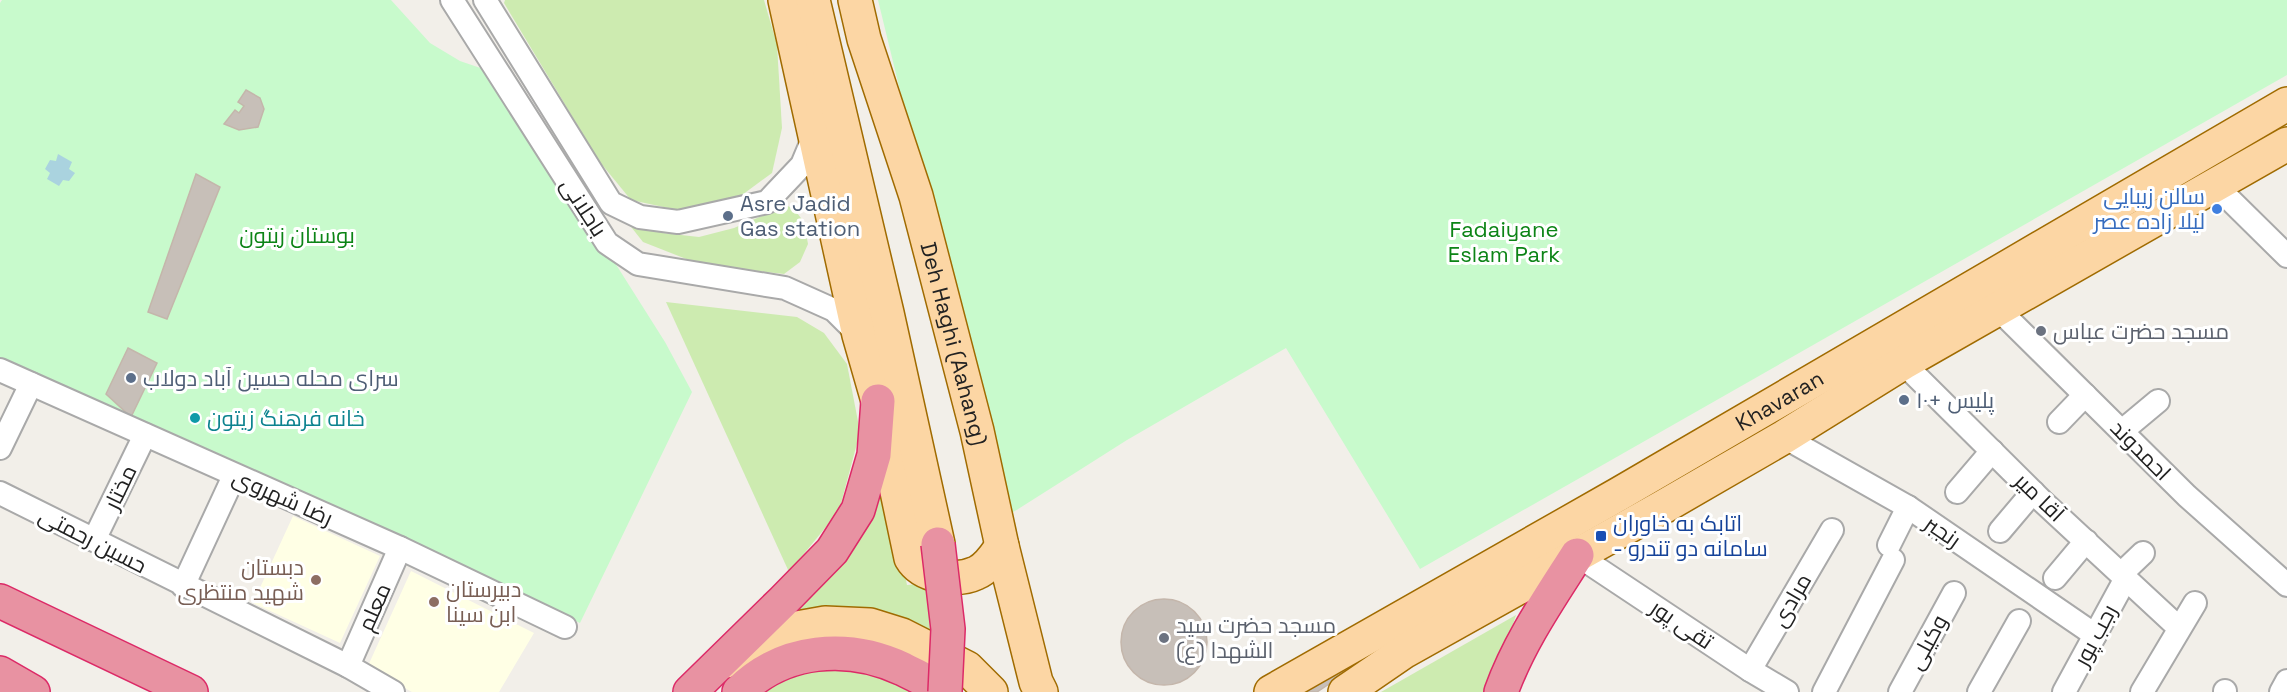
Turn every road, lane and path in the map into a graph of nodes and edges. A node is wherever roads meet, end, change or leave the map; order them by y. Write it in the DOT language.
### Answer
graph roads {
  1 [pos="452,0"];
  2 [pos="485,0"];
  3 [pos="785,0"];
  4 [pos="813,0"];
  5 [pos="855,0"];
  6 [pos="2287,104"];
  7 [pos="815,134"];
  8 [pos="2287,144"];
  9 [pos="2215,185"];
  10 [pos="2287,256"];
  11 [pos="1999,310"];
  12 [pos="859,335"];
  13 [pos="1903,363"];
  14 [pos="0,370"];
  15 [pos="31,384"];
  16 [pos="2085,395"];
  17 [pos="878,400"];
  18 [pos="2158,401"];
  19 [pos="2059,422"];
  20 [pos="2122,431"];
  21 [pos="145,435"];
  22 [pos="1784,437"];
  23 [pos="0,448"];
  24 [pos="1992,451"];
  25 [pos="234,476"];
  26 [pos="1957,492"];
  27 [pos="2033,492"];
  28 [pos="0,493"];
  29 [pos="1908,507"];
  30 [pos="1832,530"];
  31 [pos="2000,531"];
  32 [pos="94,540"];
  33 [pos="2086,541"];
  34 [pos="938,544"];
  35 [pos="1002,546"];
  36 [pos="400,548"];
  37 [pos="2144,553"];
  38 [pos="1577,555"];
  39 [pos="2123,576"];
  40 [pos="2055,578"];
  41 [pos="2287,585"];
  42 [pos="183,586"];
  43 [pos="1954,593"];
  44 [pos="0,601"];
  45 [pos="2194,603"];
  46 [pos="2019,621"];
  47 [pos="565,627"];
  48 [pos="2180,628"];
  49 [pos="2095,635"];
  50 [pos="718,665"];
  51 [pos="348,666"];
  52 [pos="1750,670"];
  53 [pos="0,674"];
  54 [pos="2287,681"];
  55 [pos="33,692"];
  56 [pos="191,692"];
  57 [pos="393,692"];
  58 [pos="690,692"];
  59 [pos="739,692"];
  60 [pos="936,692"];
  61 [pos="945,692"];
  62 [pos="991,692"];
  63 [pos="1041,692"];
  64 [pos="1271,692"];
  65 [pos="1345,692"];
  66 [pos="1501,692"];
  67 [pos="1787,692"];
  68 [pos="1824,692"];
  69 [pos="1900,692"];
  70 [pos="1979,692"];
  71 [pos="2064,692"];
  72 [pos="2142,692"];
  73 [pos="2281,692"];
  1 -- 12 [label="street, باجلانی"];
  2 -- 7 [label="street, باجلانی"];
  3 -- 7 [label="main road"];
  4 -- 34 [label="main road"];
  5 -- 35 [label="main road, Deh Haghi (Aahang)"];
  6 -- 64 [label="main road, Khavaran"];
  7 -- 12 [label="main road"];
  8 -- 9 [label="main road, Khavaran"];
  9 -- 10 [label="street"];
  9 -- 11 [label="main road, Khavaran"];
  11 -- 13 [label="main road, Khavaran"];
  11 -- 16 [label="street, احمدوند"];
  12 -- 17 [label="main road"];
  13 -- 22 [label="main road, Khavaran"];
  13 -- 24 [label="street, آقا میر"];
  14 -- 15 [label="street, رضا شهروی"];
  15 -- 21 [label="street, رضا شهروی"];
  15 -- 23 [label="street"];
  16 -- 19 [label="street"];
  16 -- 20 [label="street, احمدوند"];
  17 -- 35 [label="main road"];
  17 -- 50 [label="highway"];
  18 -- 20 [label="street"];
  20 -- 41 [label="street, احمدوند"];
  21 -- 25 [label="street, رضا شهروی"];
  21 -- 32 [label="street, مختار"];
  22 -- 29 [label="street, رنجبر"];
  22 -- 38 [label="main road, Khavaran"];
  24 -- 26 [label="street"];
  24 -- 27 [label="street, آقا میر"];
  25 -- 36 [label="street, رضا شهروی"];
  25 -- 42 [label="street"];
  27 -- 31 [label="street"];
  27 -- 33 [label="street, آقا میر"];
  28 -- 32 [label="street, حسین رحمتی"];
  29 -- 49 [label="street, رنجبر"];
  29 -- 68 [label="street"];
  30 -- 52 [label="street, مرادی"];
  32 -- 42 [label="street, حسین رحمتی"];
  33 -- 39 [label="street, آقا میر"];
  33 -- 40 [label="street"];
  34 -- 61 [label="highway, bridge"];
  35 -- 63 [label="main road, Deh Haghi (Aahang)"];
  36 -- 47 [label="street, رضا شهروی"];
  36 -- 51 [label="street, معلم"];
  37 -- 39 [label="street, رجب پور"];
  38 -- 52 [label="street, تقی پور"];
  38 -- 65 [label="main road, Khavaran"];
  38 -- 66 [label="highway"];
  39 -- 48 [label="street, آقا میر"];
  39 -- 49 [label="street, رجب پور"];
  42 -- 51 [label="street, حسین رحمتی"];
  43 -- 69 [label="street, وکیلی"];
  44 -- 56 [label="highway"];
  45 -- 48 [label="street"];
  46 -- 70 [label="street"];
  48 -- 72 [label="street"];
  49 -- 71 [label="street, رجب پور"];
  50 -- 58 [label="highway"];
  50 -- 62 [label="main road"];
  51 -- 57 [label="street, حسین رحمتی"];
  52 -- 67 [label="street, تقی پور"];
  53 -- 55 [label="highway"];
  54 -- 73 [label="street"];
  59 -- 60 [label="highway"];
}
